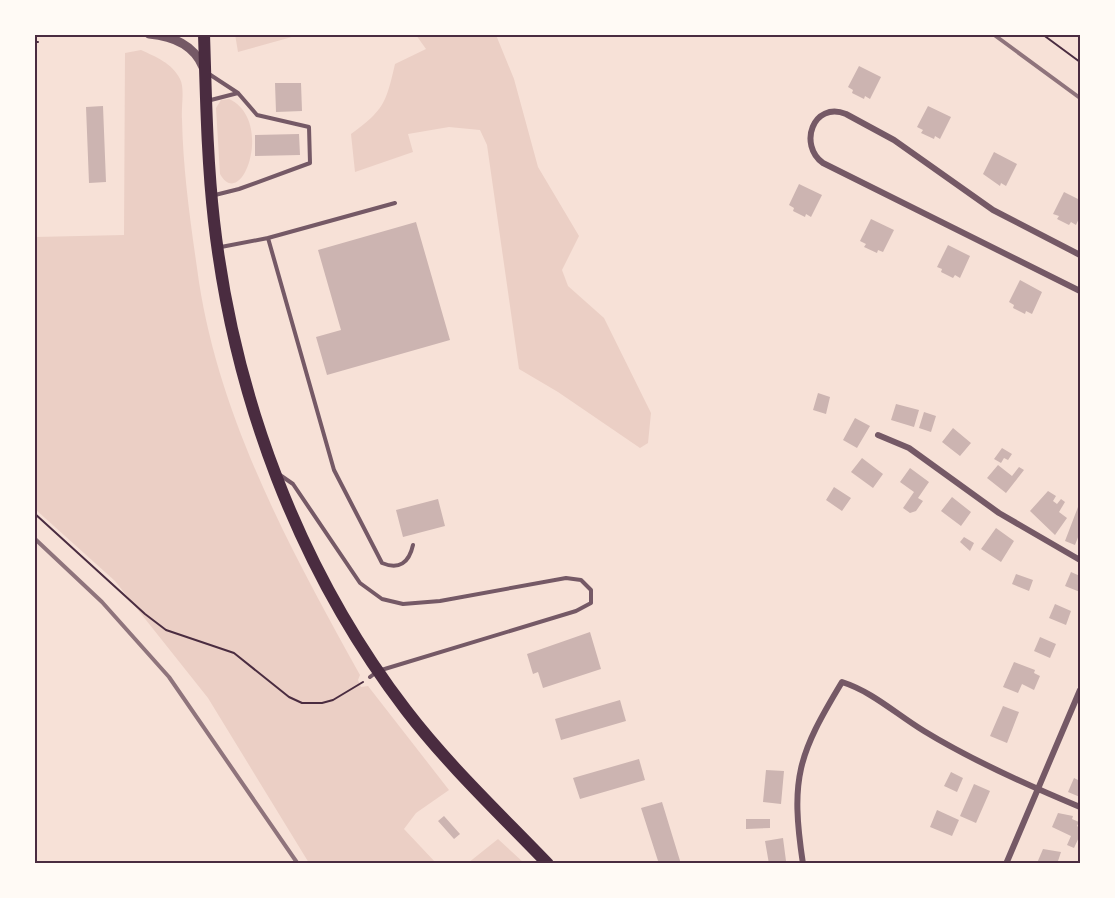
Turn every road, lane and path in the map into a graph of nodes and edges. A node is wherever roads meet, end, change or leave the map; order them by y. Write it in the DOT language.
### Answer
graph roads {
  1 [pos="149,34"];
  2 [pos="204,34"];
  3 [pos="1042,34"];
  4 [pos="157,35"];
  5 [pos="1080,62"];
  6 [pos="205,71"];
  7 [pos="238,93"];
  8 [pos="206,102"];
  9 [pos="211,195"];
  10 [pos="394,203"];
  11 [pos="268,238"];
  12 [pos="218,247"];
  13 [pos="1080,255"];
  14 [pos="1080,291"];
  15 [pos="878,435"];
  16 [pos="274,471"];
  17 [pos="34,513"];
  18 [pos="413,545"];
  19 [pos="1080,560"];
  20 [pos="374,674"];
  21 [pos="1080,690"];
  22 [pos="1039,790"];
  23 [pos="1080,807"];
  24 [pos="548,864"];
  25 [pos="803,864"];
  26 [pos="1006,864"];
  1 -- 4 [label="street"];
  2 -- 6 [label="main road"];
  3 -- 5 [label="path"];
  4 -- 6 [label="street"];
  6 -- 7 [label="lane"];
  6 -- 8 [label="main road"];
  7 -- 8 [label="lane"];
  7 -- 9 [label="lane"];
  8 -- 9 [label="main road"];
  9 -- 12 [label="main road"];
  10 -- 11 [label="lane"];
  11 -- 12 [label="lane"];
  11 -- 18 [label="lane"];
  12 -- 16 [label="main road"];
  13 -- 14 [label="street"];
  15 -- 19 [label="street"];
  16 -- 20 [label="main road"];
  16 -- 20 [label="lane"];
  17 -- 20 [label="path"];
  20 -- 24 [label="main road"];
  21 -- 22 [label="street"];
  22 -- 23 [label="street"];
  22 -- 25 [label="street"];
  22 -- 26 [label="street"];
}
